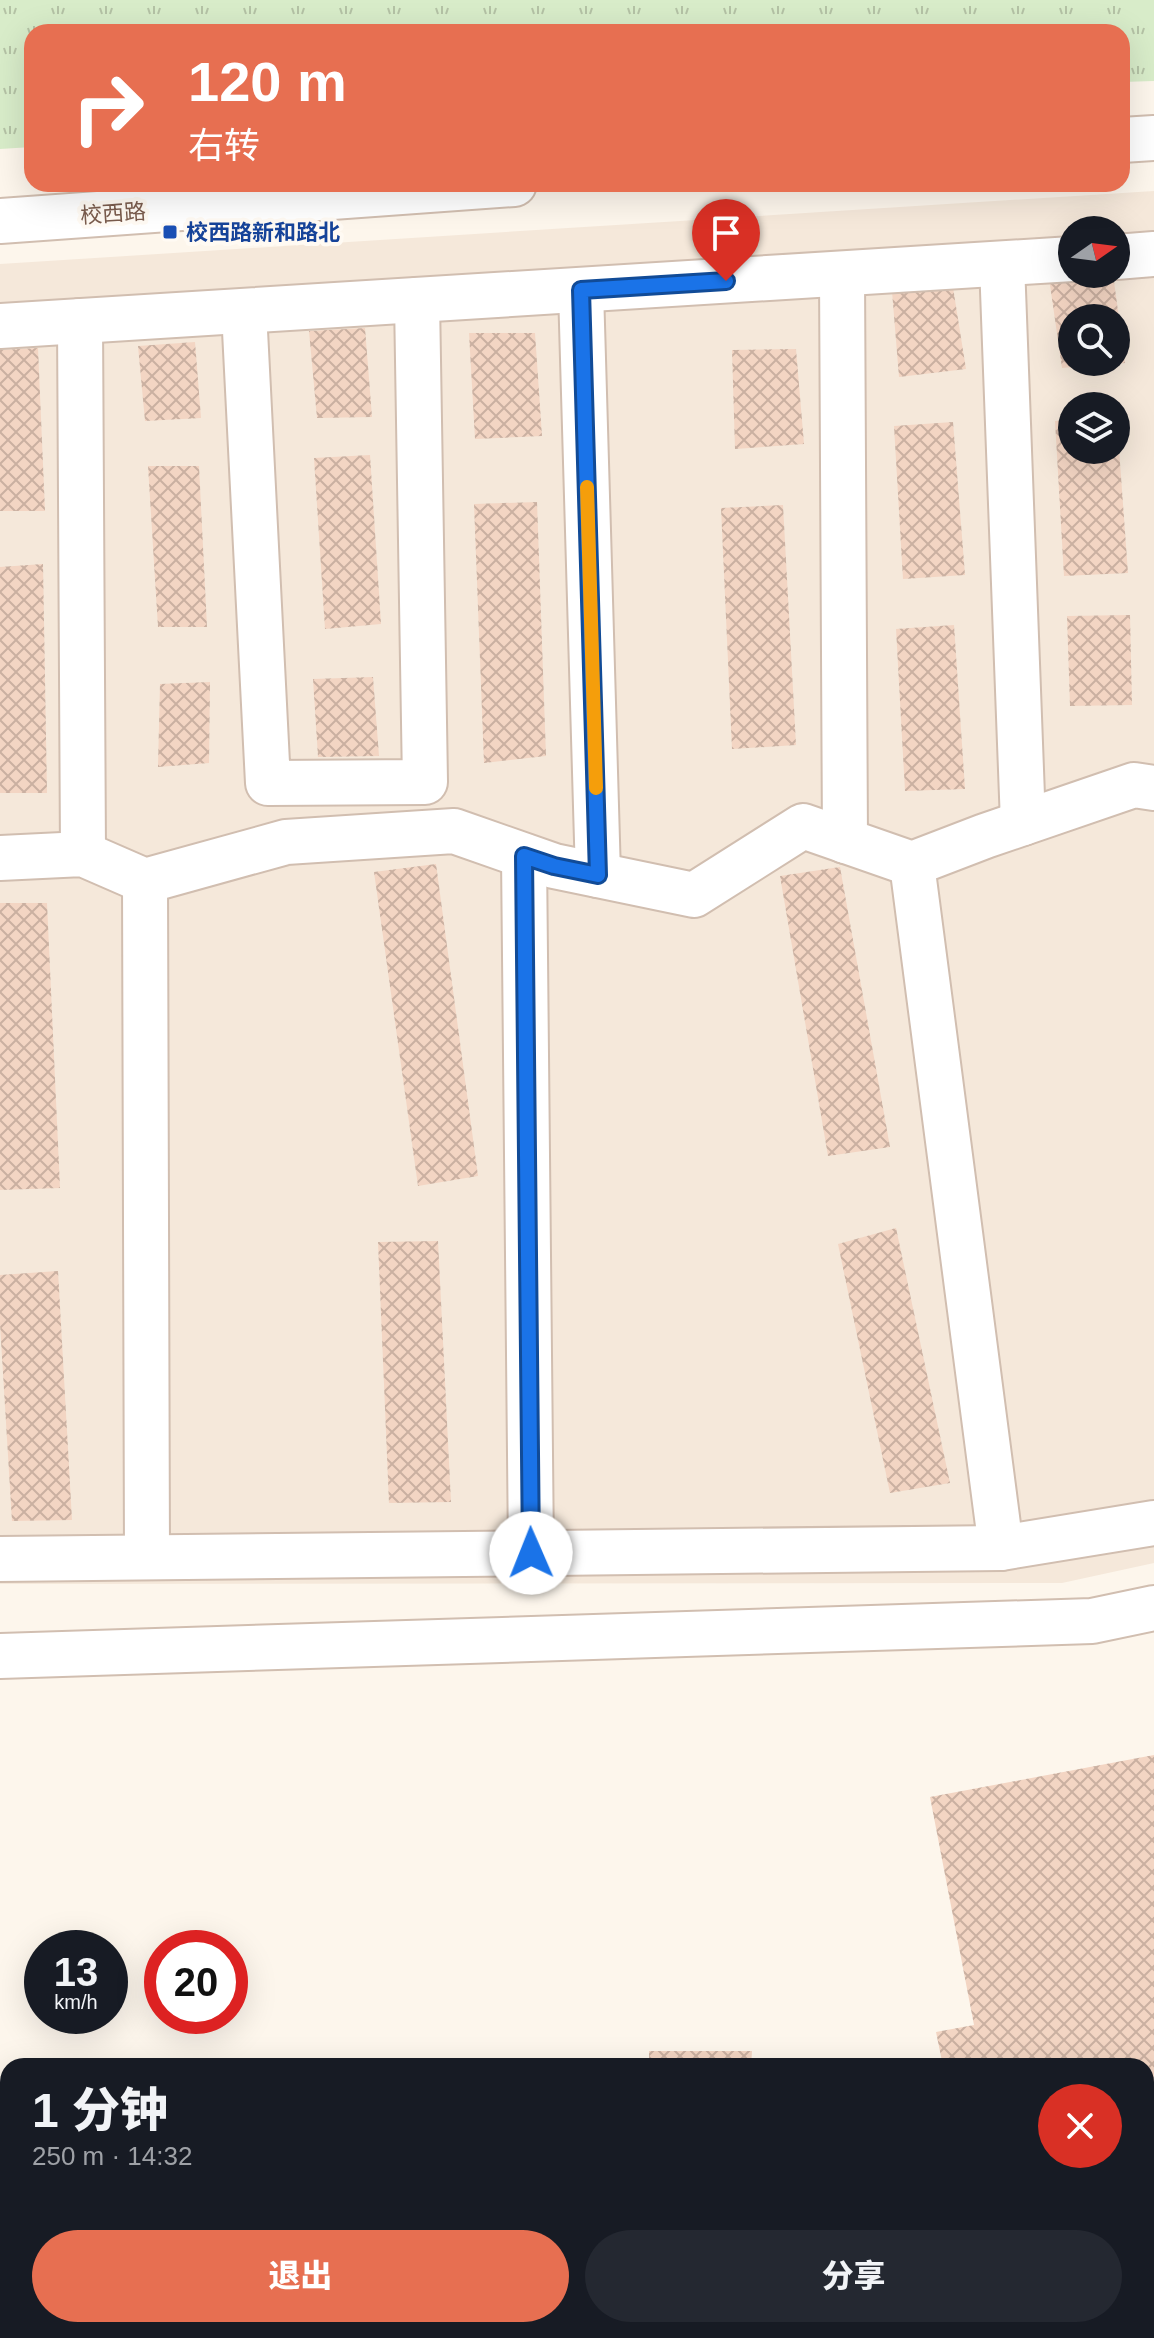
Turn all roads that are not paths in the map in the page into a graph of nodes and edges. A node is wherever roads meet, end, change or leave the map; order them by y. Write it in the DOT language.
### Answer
graph roads {
  1 [pos="1154,138"];
  2 [pos="1130,140"];
  3 [pos="403,192"];
  4 [pos="0,221"];
  5 [pos="1154,254"];
  6 [pos="1130,256"];
  7 [pos="1058,260"];
  8 [pos="1002,264"];
  9 [pos="842,274"];
  10 [pos="581,290"];
  11 [pos="417,300"];
  12 [pos="244,311"];
  13 [pos="80,321"];
  14 [pos="0,326"];
  15 [pos="1154,788"];
  16 [pos="1023,823"];
  17 [pos="845,841"];
  18 [pos="83,854"];
  19 [pos="524,856"];
  20 [pos="0,858"];
  21 [pos="912,864"];
  22 [pos="598,875"];
  23 [pos="145,881"];
  24 [pos="1154,1523"];
  25 [pos="1001,1548"];
  26 [pos="531,1553"];
  27 [pos="147,1557"];
  28 [pos="0,1559"];
  29 [pos="1154,1608"];
  30 [pos="0,1656"];
  1 -- 2 [label="street"];
  3 -- 4 [label="street, 校西路"];
  5 -- 6 [label="street"];
  7 -- 8 [label="street"];
  8 -- 9 [label="street"];
  8 -- 16 [label="street"];
  9 -- 10 [label="street"];
  9 -- 17 [label="street"];
  10 -- 11 [label="street"];
  10 -- 22 [label="street"];
  11 -- 12 [label="street"];
  11 -- 12 [label="street"];
  12 -- 13 [label="street"];
  13 -- 14 [label="street"];
  13 -- 18 [label="street"];
  15 -- 16 [label="street"];
  16 -- 21 [label="street"];
  17 -- 21 [label="street"];
  17 -- 22 [label="street"];
  18 -- 20 [label="street"];
  18 -- 23 [label="street"];
  19 -- 22 [label="street"];
  19 -- 23 [label="street"];
  19 -- 26 [label="street"];
  21 -- 25 [label="street"];
  23 -- 27 [label="street"];
  24 -- 25 [label="street"];
  25 -- 26 [label="street"];
  26 -- 27 [label="street"];
  27 -- 28 [label="street"];
  29 -- 30 [label="street"];
}
